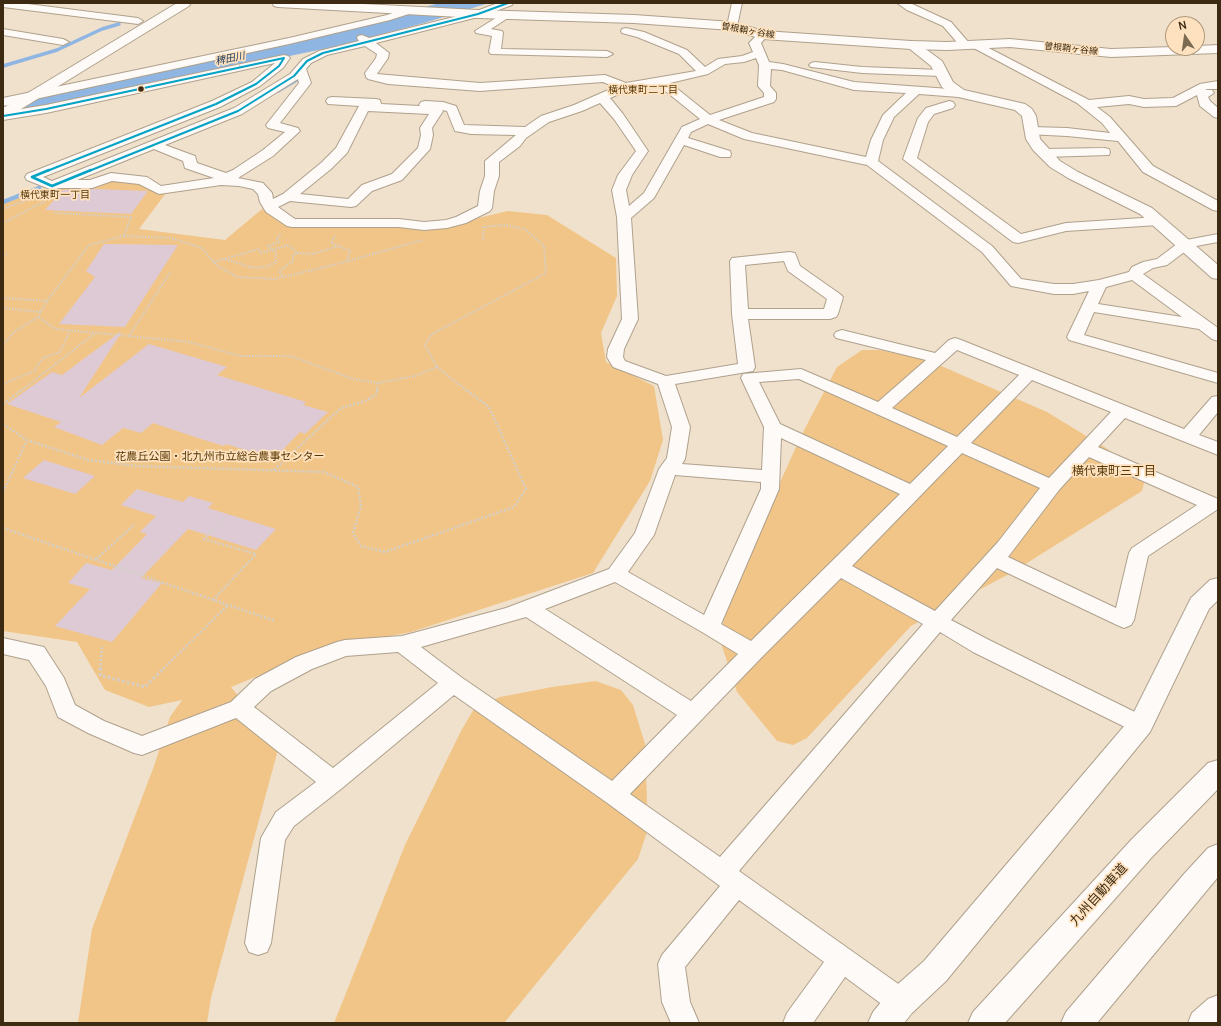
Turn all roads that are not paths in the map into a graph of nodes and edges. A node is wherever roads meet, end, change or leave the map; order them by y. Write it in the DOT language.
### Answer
graph roads {
  1 [pos="170,3"];
  2 [pos="185,3"];
  3 [pos="278,3"];
  4 [pos="737,3"];
  5 [pos="902,3"];
  6 [pos="3,4"];
  7 [pos="367,8"];
  8 [pos="507,9"];
  9 [pos="412,10"];
  10 [pos="474,13"];
  11 [pos="634,19"];
  12 [pos="138,21"];
  13 [pos="680,22"];
  14 [pos="364,23"];
  15 [pos="732,26"];
  16 [pos="345,28"];
  17 [pos="626,31"];
  18 [pos="3,32"];
  19 [pos="763,35"];
  20 [pos="367,41"];
  21 [pos="63,42"];
  22 [pos="911,45"];
  23 [pos="970,45"];
  24 [pos="614,47"];
  25 [pos="1218,49"];
  26 [pos="763,59"];
  27 [pos="816,65"];
  28 [pos="300,69"];
  29 [pos="704,72"];
  30 [pos="941,73"];
  31 [pos="605,78"];
  32 [pos="661,82"];
  33 [pos="1218,85"];
  34 [pos="625,87"];
  35 [pos="916,90"];
  36 [pos="959,93"];
  37 [pos="1208,93"];
  38 [pos="602,97"];
  39 [pos="21,98"];
  40 [pos="332,102"];
  41 [pos="1087,104"];
  42 [pos="949,105"];
  43 [pos="1218,114"];
  44 [pos="3,115"];
  45 [pos="708,120"];
  46 [pos="528,131"];
  47 [pos="1031,131"];
  48 [pos="1121,138"];
  49 [pos="680,140"];
  50 [pos="154,144"];
  51 [pos="1104,152"];
  52 [pos="1044,153"];
  53 [pos="725,154"];
  54 [pos="871,162"];
  55 [pos="224,179"];
  56 [pos="52,186"];
  57 [pos="288,197"];
  58 [pos="269,206"];
  59 [pos="1218,207"];
  60 [pos="624,217"];
  61 [pos="1158,221"];
  62 [pos="1218,238"];
  63 [pos="1186,244"];
  64 [pos="1218,274"];
  65 [pos="1135,275"];
  66 [pos="1100,284"];
  67 [pos="1090,307"];
  68 [pos="740,314"];
  69 [pos="1202,325"];
  70 [pos="842,335"];
  71 [pos="1218,336"];
  72 [pos="937,358"];
  73 [pos="1030,373"];
  74 [pos="1218,378"];
  75 [pos="665,381"];
  76 [pos="1218,401"];
  77 [pos="881,409"];
  78 [pos="1122,410"];
  79 [pos="773,427"];
  80 [pos="1187,437"];
  81 [pos="961,444"];
  82 [pos="1086,449"];
  83 [pos="1218,449"];
  84 [pos="668,469"];
  85 [pos="770,477"];
  86 [pos="1052,486"];
  87 [pos="912,493"];
  88 [pos="995,559"];
  89 [pos="839,568"];
  90 [pos="616,574"];
  91 [pos="1217,589"];
  92 [pos="528,608"];
  93 [pos="937,622"];
  94 [pos="709,627"];
  95 [pos="402,644"];
  96 [pos="3,646"];
  97 [pos="753,652"];
  98 [pos="453,684"];
  99 [pos="239,708"];
  100 [pos="693,714"];
  101 [pos="1141,725"];
  102 [pos="1218,771"];
  103 [pos="333,782"];
  104 [pos="614,795"];
  105 [pos="1218,857"];
  106 [pos="730,879"];
  107 [pos="258,942"];
  108 [pos="842,960"];
  109 [pos="1218,1008"];
  110 [pos="892,1012"];
  111 [pos="686,1023"];
  112 [pos="797,1023"];
  113 [pos="984,1023"];
  114 [pos="1077,1023"];
  115 [pos="1202,1023"];
  1 -- 12 [label="main road"];
  2 -- 39 [label="main road"];
  3 -- 7 [label="main road, 曽根鞘ヶ谷線"];
  4 -- 15 [label="street"];
  5 -- 23 [label="street"];
  6 -- 12 [label="street"];
  7 -- 9 [label="main road, 曽根鞘ヶ谷線"];
  7 -- 14 [label="street"];
  8 -- 10 [label="main road, 曽根鞘ヶ谷線"];
  8 -- 11 [label="main road, 曽根鞘ヶ谷線"];
  8 -- 24 [label="street"];
  9 -- 10 [label="main road, 曽根鞘ヶ谷線"];
  9 -- 14 [label="street"];
  10 -- 20 [label="street"];
  11 -- 13 [label="main road, 曽根鞘ヶ谷線"];
  11 -- 17 [label="street"];
  12 -- 39 [label="main road"];
  13 -- 15 [label="main road, 曽根鞘ヶ谷線"];
  13 -- 17 [label="street"];
  14 -- 16 [label="street"];
  15 -- 19 [label="main road, 曽根鞘ヶ谷線"];
  16 -- 20 [label="street"];
  16 -- 39 [label="street"];
  17 -- 24 [label="street"];
  17 -- 29 [label="street"];
  18 -- 21 [label="street"];
  19 -- 22 [label="main road, 曽根鞘ヶ谷線"];
  19 -- 26 [label="street"];
  20 -- 28 [label="street"];
  20 -- 31 [label="street"];
  22 -- 23 [label="main road, 曽根鞘ヶ谷線"];
  22 -- 30 [label="main road"];
  23 -- 25 [label="main road, 曽根鞘ヶ谷線"];
  23 -- 41 [label="street"];
  24 -- 31 [label="street"];
  26 -- 29 [label="street"];
  26 -- 35 [label="street"];
  26 -- 45 [label="street"];
  27 -- 30 [label="street"];
  28 -- 50 [label="street"];
  28 -- 55 [label="street"];
  29 -- 32 [label="street"];
  30 -- 36 [label="main road"];
  31 -- 34 [label="street"];
  32 -- 34 [label="street"];
  32 -- 45 [label="street"];
  33 -- 41 [label="street"];
  34 -- 38 [label="street"];
  35 -- 36 [label="street"];
  35 -- 54 [label="street"];
  36 -- 47 [label="main road"];
  37 -- 43 [label="street"];
  38 -- 46 [label="street"];
  38 -- 60 [label="street"];
  39 -- 44 [label="main road"];
  40 -- 46 [label="street"];
  41 -- 48 [label="street"];
  42 -- 61 [label="street"];
  44 -- 56 [label="street"];
  45 -- 49 [label="street"];
  45 -- 54 [label="street"];
  46 -- 58 [label="street"];
  47 -- 48 [label="street"];
  47 -- 52 [label="main road"];
  48 -- 59 [label="street"];
  49 -- 53 [label="street"];
  49 -- 60 [label="street"];
  50 -- 55 [label="street"];
  50 -- 56 [label="street"];
  51 -- 52 [label="street"];
  52 -- 61 [label="main road"];
  54 -- 66 [label="street"];
  55 -- 56 [label="street"];
  55 -- 58 [label="street"];
  57 -- 57 [label="street"];
  57 -- 58 [label="street"];
  60 -- 75 [label="street"];
  61 -- 63 [label="main road"];
  62 -- 63 [label="street"];
  63 -- 64 [label="main road"];
  63 -- 65 [label="street"];
  65 -- 66 [label="street"];
  65 -- 69 [label="street"];
  66 -- 67 [label="street"];
  67 -- 69 [label="street"];
  67 -- 74 [label="street"];
  68 -- 68 [label="street"];
  68 -- 75 [label="street"];
  69 -- 71 [label="street"];
  70 -- 72 [label="street"];
  72 -- 73 [label="street"];
  72 -- 77 [label="street"];
  73 -- 78 [label="street"];
  73 -- 81 [label="street"];
  75 -- 84 [label="street"];
  76 -- 80 [label="street"];
  77 -- 79 [label="street"];
  77 -- 81 [label="street"];
  78 -- 80 [label="street"];
  78 -- 82 [label="street"];
  79 -- 85 [label="street"];
  79 -- 87 [label="street"];
  80 -- 83 [label="street"];
  81 -- 86 [label="street"];
  81 -- 87 [label="street"];
  82 -- 86 [label="street"];
  82 -- 88 [label="street"];
  84 -- 85 [label="street"];
  84 -- 90 [label="street"];
  85 -- 94 [label="street"];
  86 -- 88 [label="street"];
  87 -- 89 [label="street"];
  88 -- 93 [label="street"];
  89 -- 93 [label="street"];
  89 -- 97 [label="street"];
  90 -- 92 [label="street"];
  90 -- 94 [label="street"];
  91 -- 101 [label="main road"];
  92 -- 95 [label="street"];
  92 -- 100 [label="street"];
  93 -- 101 [label="street"];
  93 -- 106 [label="street"];
  94 -- 97 [label="street"];
  95 -- 98 [label="street"];
  95 -- 99 [label="street"];
  96 -- 99 [label="street"];
  97 -- 100 [label="street"];
  98 -- 103 [label="street"];
  98 -- 104 [label="street"];
  99 -- 103 [label="street"];
  100 -- 104 [label="street"];
  101 -- 110 [label="main road"];
  102 -- 113 [label="main road, 九州自動車道"];
  103 -- 107 [label="street"];
  104 -- 106 [label="street"];
  105 -- 114 [label="main road"];
  106 -- 108 [label="street"];
  106 -- 111 [label="street"];
  108 -- 110 [label="street"];
  108 -- 112 [label="street"];
  109 -- 115 [label="street"];
}
